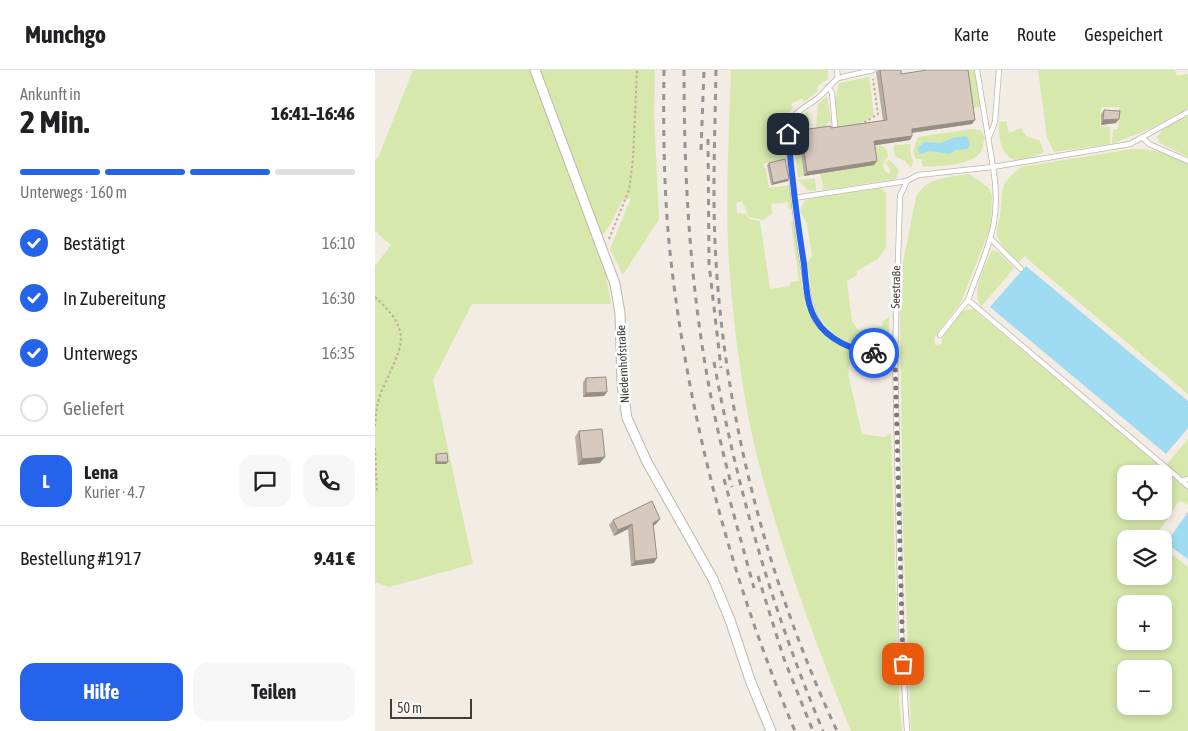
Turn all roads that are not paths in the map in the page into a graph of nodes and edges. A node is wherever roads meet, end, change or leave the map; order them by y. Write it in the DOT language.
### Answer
graph roads {
  1 [pos="535,70"];
  2 [pos="837,70"];
  3 [pos="873,70"];
  4 [pos="977,70"];
  5 [pos="999,70"];
  6 [pos="838,78"];
  7 [pos="828,87"];
  8 [pos="1188,112"];
  9 [pos="835,127"];
  10 [pos="1142,137"];
  11 [pos="989,138"];
  12 [pos="1188,161"];
  13 [pos="993,167"];
  14 [pos="907,181"];
  15 [pos="794,198"];
  16 [pos="991,239"];
  17 [pos="1021,269"];
  18 [pos="969,300"];
  19 [pos="940,335"];
  20 [pos="895,355"];
  21 [pos="1188,479"];
  22 [pos="1181,481"];
  23 [pos="1188,486"];
  24 [pos="771,731"];
  25 [pos="907,731"];
  1 -- 24 [label="street, Niedernhofstraße"];
  2 -- 6 [label="lane"];
  3 -- 6 [label="lane"];
  4 -- 11 [label="lane"];
  5 -- 11 [label="lane"];
  6 -- 7 [label="lane"];
  7 -- 9 [label="lane"];
  7 -- 15 [label="lane"];
  8 -- 10 [label="lane"];
  10 -- 12 [label="lane"];
  10 -- 13 [label="lane"];
  11 -- 13 [label="lane"];
  13 -- 14 [label="lane"];
  13 -- 16 [label="lane"];
  14 -- 15 [label="lane"];
  14 -- 20 [label="lane, Seestraße"];
  15 -- 20 [label="lane"];
  16 -- 17 [label="lane"];
  16 -- 18 [label="lane"];
  18 -- 19 [label="lane"];
  18 -- 22 [label="lane"];
  20 -- 25 [label="lane, Seestraße"];
  21 -- 22 [label="lane"];
  22 -- 23 [label="lane"];
}
